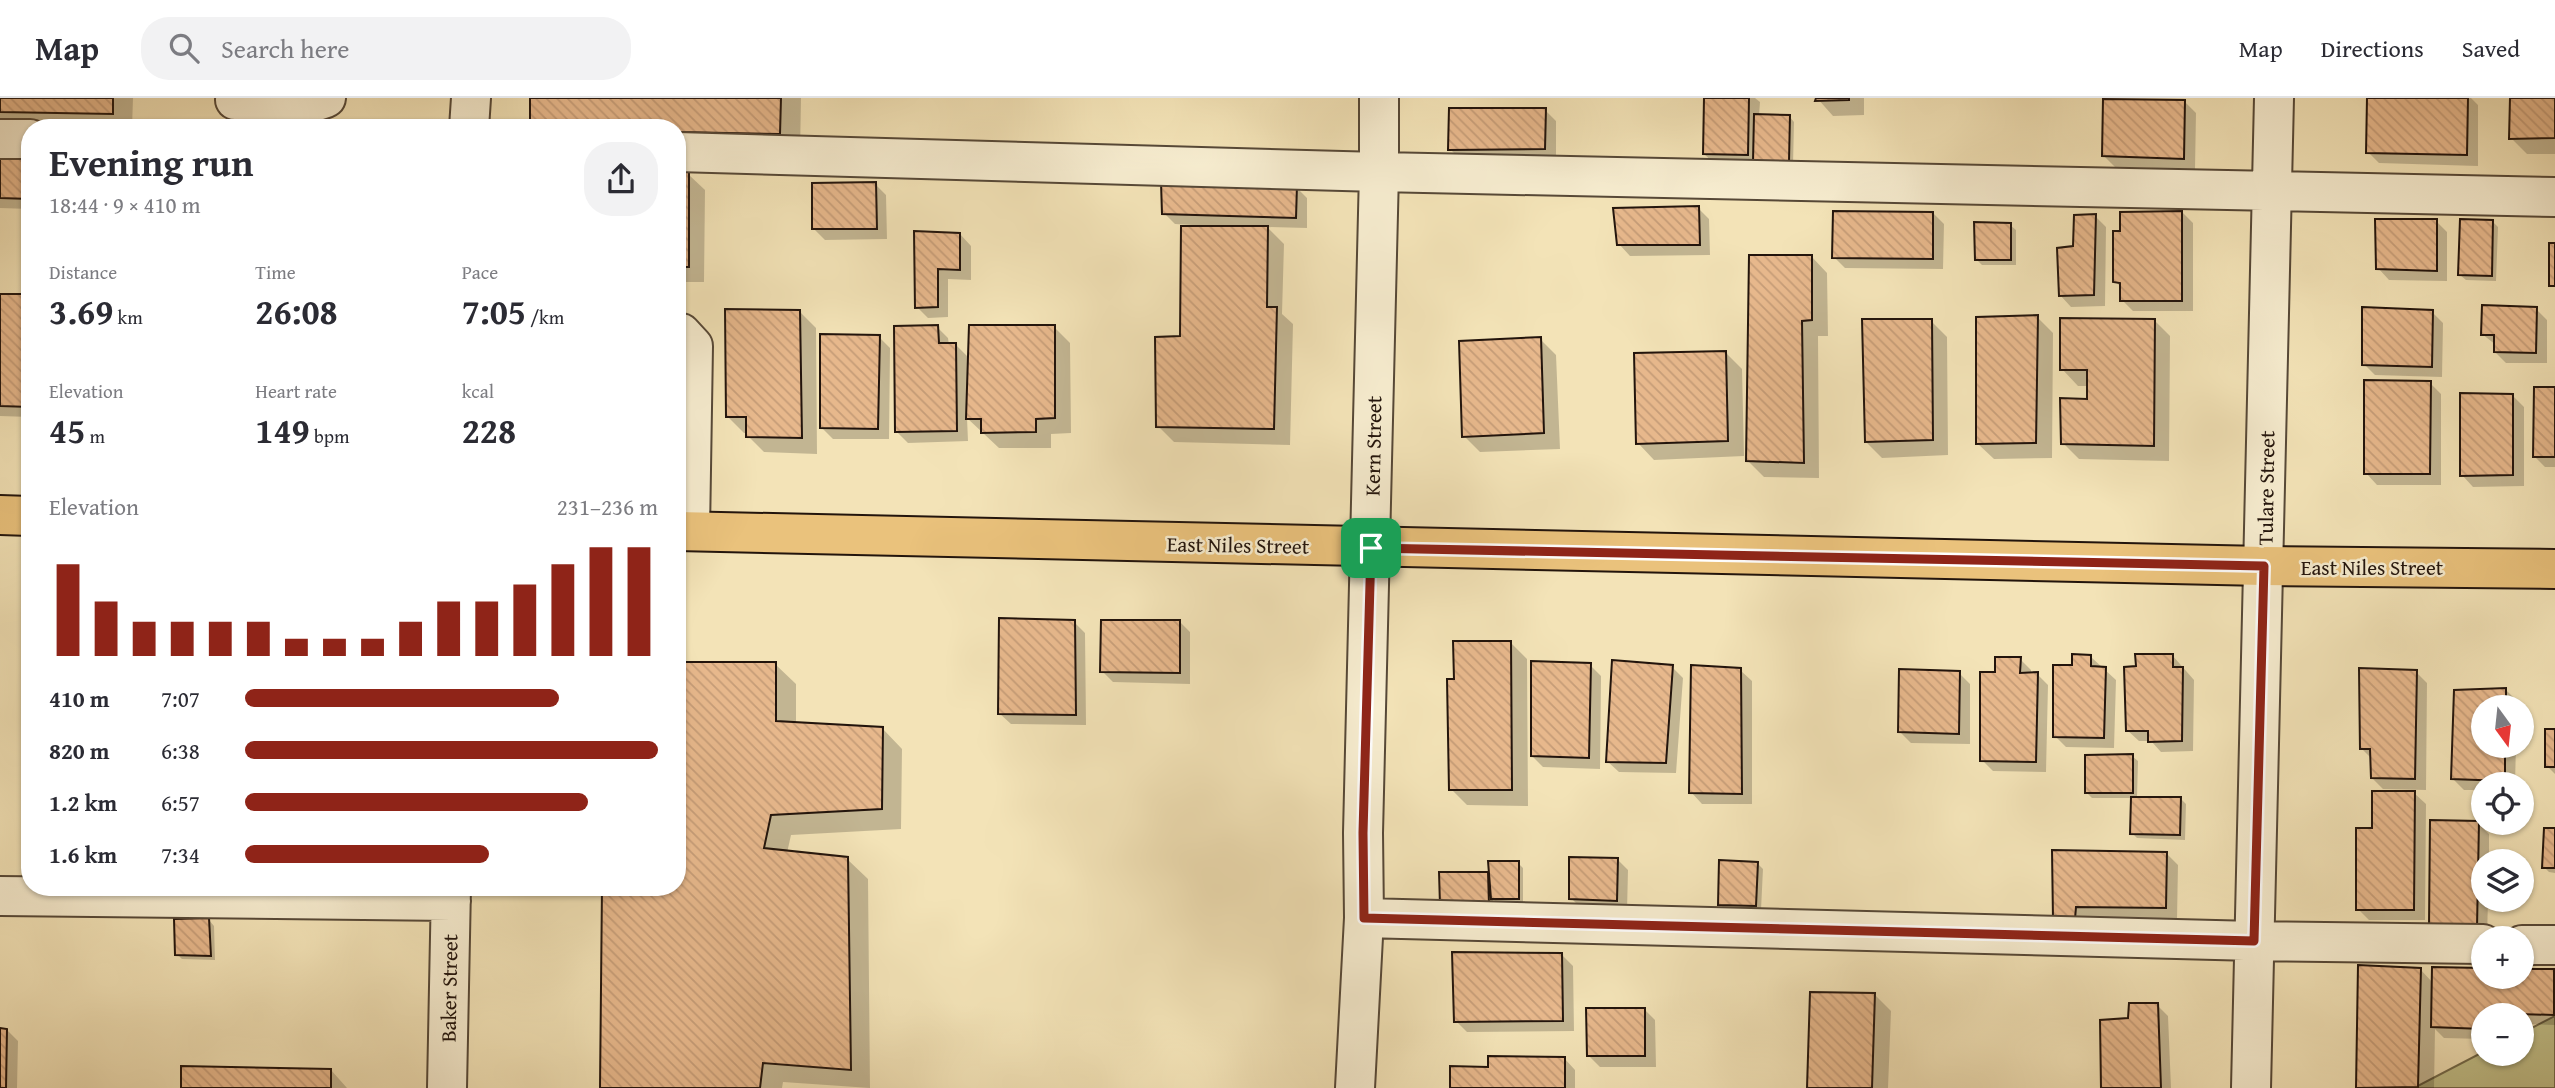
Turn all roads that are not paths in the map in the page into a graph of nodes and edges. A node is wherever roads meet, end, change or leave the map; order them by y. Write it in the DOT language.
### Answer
graph roads {
  1 [pos="326,98"];
  2 [pos="471,98"];
  3 [pos="1379,98"];
  4 [pos="2274,98"];
  5 [pos="235,109"];
  6 [pos="470,119"];
  7 [pos="0,139"];
  8 [pos="21,139"];
  9 [pos="686,152"];
  10 [pos="1379,172"];
  11 [pos="2272,189"];
  12 [pos="2555,197"];
  13 [pos="686,338"];
  14 [pos="686,490"];
  15 [pos="0,515"];
  16 [pos="21,516"];
  17 [pos="686,531"];
  18 [pos="1371,548"];
  19 [pos="2264,566"];
  20 [pos="2555,569"];
  21 [pos="0,896"];
  22 [pos="21,896"];
  23 [pos="451,896"];
  24 [pos="1364,918"];
  25 [pos="2254,941"];
  26 [pos="2471,944"];
  27 [pos="2534,945"];
  28 [pos="2555,945"];
  29 [pos="447,1088"];
  30 [pos="1355,1088"];
  31 [pos="2251,1088"];
  1 -- 5 [label="street"];
  2 -- 6 [label="street"];
  3 -- 10 [label="street, Kern Street"];
  4 -- 11 [label="street, Tulare Street"];
  7 -- 8 [label="street"];
  9 -- 10 [label="street"];
  10 -- 11 [label="street"];
  10 -- 18 [label="street, Kern Street"];
  11 -- 12 [label="street"];
  11 -- 19 [label="street, Tulare Street"];
  13 -- 14 [label="street"];
  15 -- 16 [label="main road"];
  17 -- 18 [label="main road, East Niles Street"];
  18 -- 19 [label="main road, East Niles Street"];
  18 -- 24 [label="street, Kern Street"];
  19 -- 20 [label="main road, East Niles Street"];
  19 -- 25 [label="street, Tulare Street"];
  21 -- 22 [label="street"];
  23 -- 29 [label="street, Baker Street"];
  24 -- 25 [label="street"];
  24 -- 30 [label="street, Kern Street"];
  25 -- 26 [label="street"];
  25 -- 31 [label="street, Tulare Street"];
  27 -- 28 [label="street"];
}
